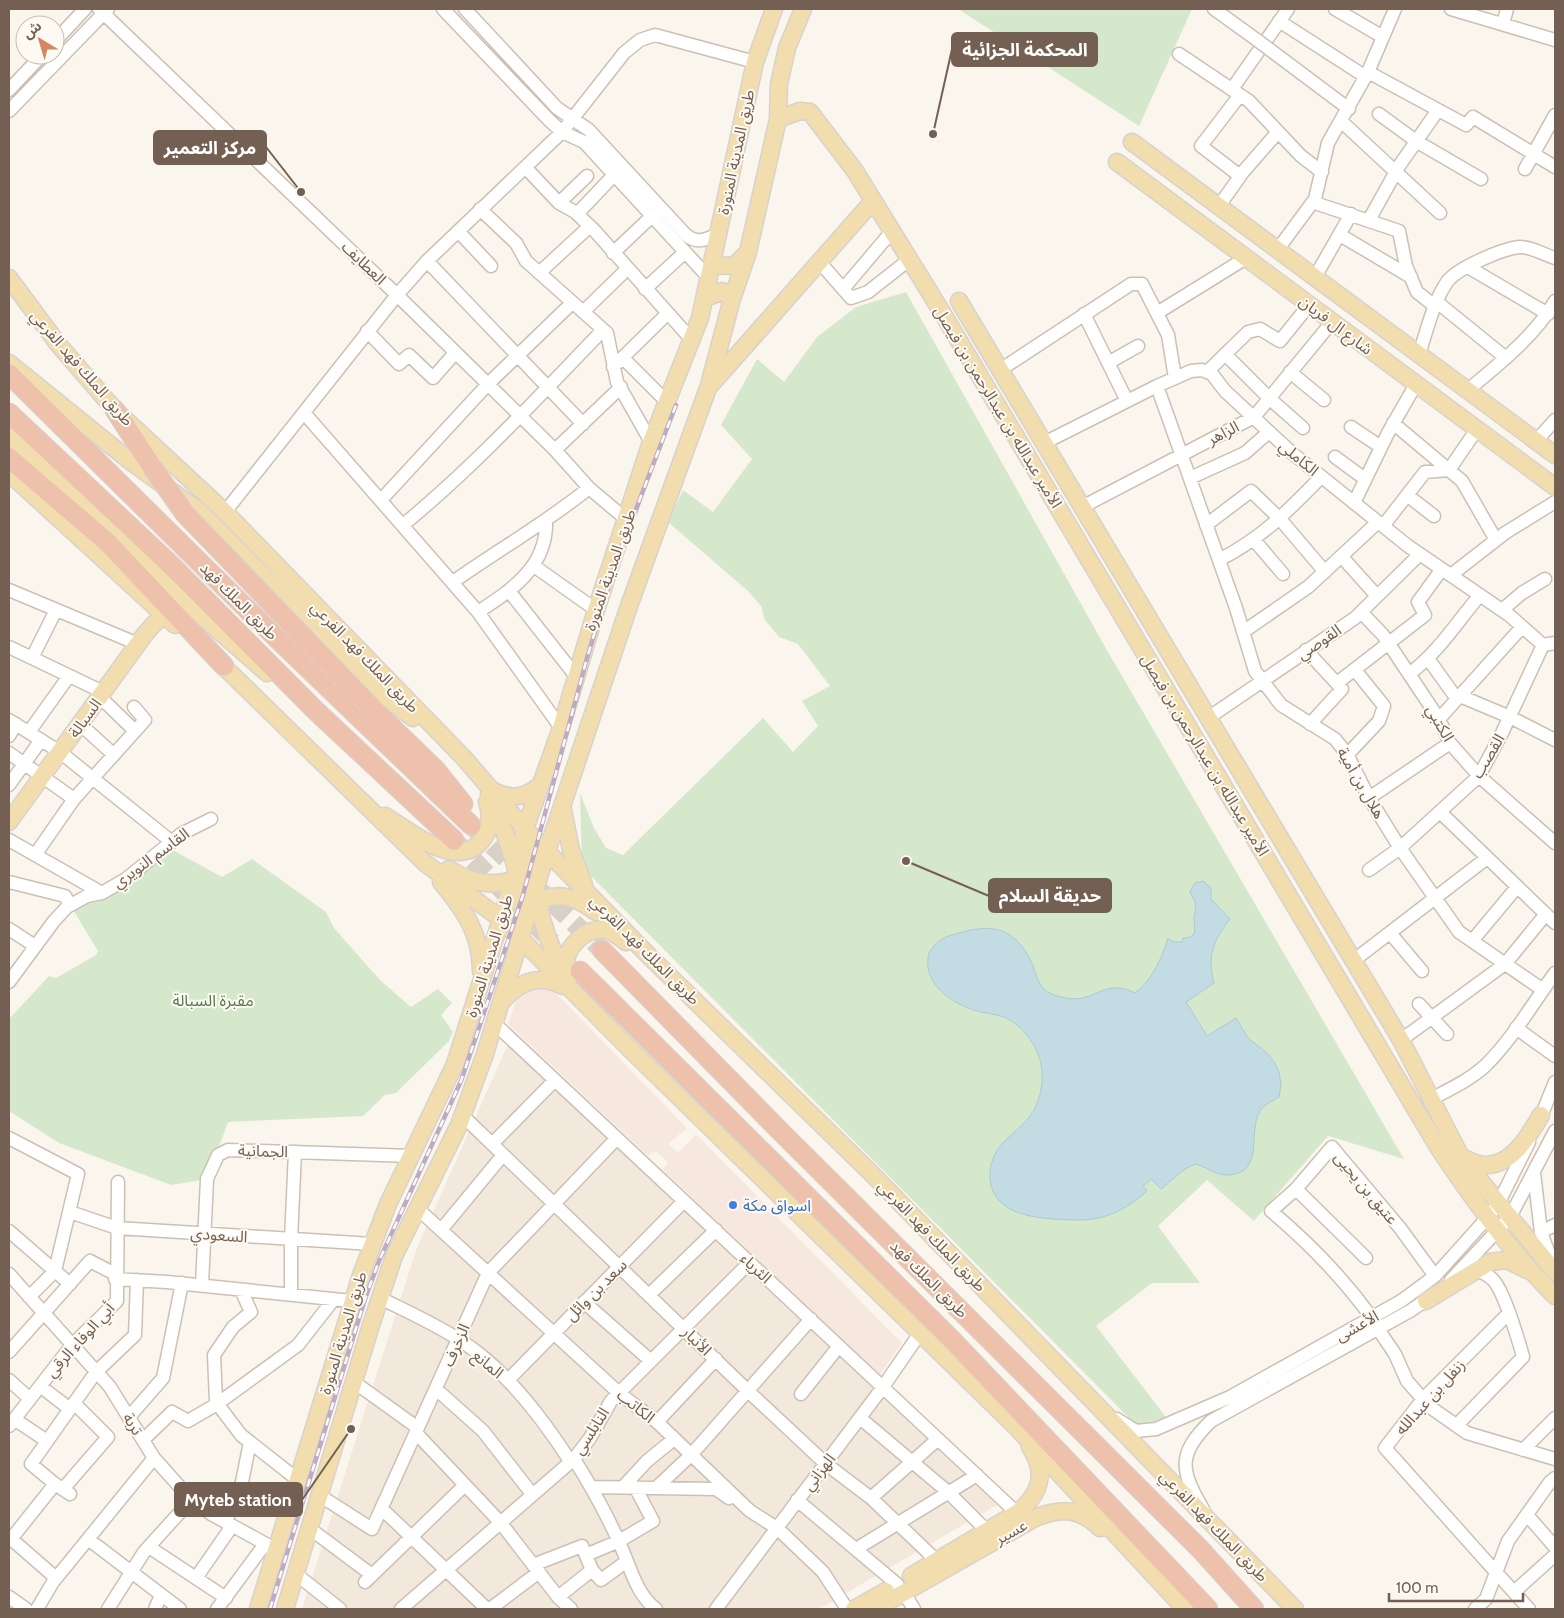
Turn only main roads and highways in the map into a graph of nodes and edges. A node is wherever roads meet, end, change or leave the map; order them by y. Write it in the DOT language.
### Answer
graph roads {
  1 [pos="774,9"];
  2 [pos="803,9"];
  3 [pos="778,119"];
  4 [pos="1132,142"];
  5 [pos="1117,162"];
  6 [pos="873,201"];
  7 [pos="748,252"];
  8 [pos="711,269"];
  9 [pos="9,278"];
  10 [pos="706,298"];
  11 [pos="732,299"];
  12 [pos="959,301"];
  13 [pos="9,362"];
  14 [pos="9,374"];
  15 [pos="708,388"];
  16 [pos="115,410"];
  17 [pos="9,413"];
  18 [pos="13,447"];
  19 [pos="1555,455"];
  20 [pos="9,473"];
  21 [pos="1555,487"];
  22 [pos="162,614"];
  23 [pos="224,666"];
  24 [pos="316,711"];
  25 [pos="464,758"];
  26 [pos="541,784"];
  27 [pos="490,789"];
  28 [pos="356,798"];
  29 [pos="562,805"];
  30 [pos="9,822"];
  31 [pos="525,830"];
  32 [pos="454,840"];
  33 [pos="547,852"];
  34 [pos="425,863"];
  35 [pos="519,876"];
  36 [pos="588,894"];
  37 [pos="531,903"];
  38 [pos="501,918"];
  39 [pos="521,940"];
  40 [pos="602,950"];
  41 [pos="652,958"];
  42 [pos="580,971"];
  43 [pos="481,984"];
  44 [pos="570,990"];
  45 [pos="502,1001"];
  46 [pos="595,1014"];
  47 [pos="1542,1115"];
  48 [pos="1461,1157"];
  49 [pos="1555,1271"];
  50 [pos="1532,1272"];
  51 [pos="1555,1296"];
  52 [pos="1426,1301"];
  53 [pos="1016,1426"];
  54 [pos="1142,1565"];
  55 [pos="901,1588"];
  56 [pos="258,1609"];
  57 [pos="285,1609"];
  58 [pos="854,1609"];
  59 [pos="875,1609"];
  60 [pos="1185,1609"];
  61 [pos="1208,1609"];
  62 [pos="1254,1609"];
  63 [pos="1295,1609"];
  1 -- 8 [label="main road, طريق المدينة المنورة"];
  2 -- 3 [label="main road, طريق المدينة المنورة"];
  3 -- 6 [label="main road, طريق المدينة المنورة"];
  3 -- 7 [label="main road, طريق المدينة المنورة"];
  4 -- 19 [label="main road, شارع ال فريان"];
  5 -- 21 [label="main road, شارع ال فريان"];
  6 -- 15 [label="main road, طريق المدينة المنورة"];
  6 -- 50 [label="main road, الأمير عبدالله بن عبدالرحمن بن فيصل"];
  7 -- 8 [label="main road"];
  7 -- 11 [label="main road, طريق المدينة المنورة"];
  8 -- 10 [label="main road, طريق المدينة المنورة"];
  9 -- 16 [label="main road, طريق الملك فهد الفرعي"];
  10 -- 11 [label="main road"];
  10 -- 26 [label="main road, طريق المدينة المنورة"];
  11 -- 15 [label="main road, طريق المدينة المنورة"];
  12 -- 48 [label="main road, الأمير عبدالله بن عبدالرحمن بن فيصل"];
  13 -- 25 [label="main road"];
  14 -- 16 [label="highway, طريق الملك فهد, bridge"];
  15 -- 29 [label="main road, طريق المدينة المنورة"];
  16 -- 25 [label="main road, طريق الملك فهد الفرعي"];
  17 -- 24 [label="highway, طريق الملك فهد"];
  18 -- 23 [label="highway"];
  18 -- 24 [label="main road"];
  20 -- 22 [label="main road"];
  22 -- 23 [label="main road"];
  22 -- 30 [label="main road, السبالة"];
  23 -- 28 [label="main road"];
  24 -- 32 [label="highway, طريق الملك فهد"];
  25 -- 27 [label="main road, طريق الملك فهد الفرعي"];
  25 -- 28 [label="main road"];
  25 -- 35 [label="main road"];
  26 -- 27 [label="main road"];
  26 -- 31 [label="main road, طريق المدينة المنورة"];
  27 -- 31 [label="main road, طريق الملك فهد الفرعي"];
  28 -- 34 [label="main road"];
  28 -- 35 [label="main road"];
  29 -- 33 [label="main road, طريق المدينة المنورة"];
  29 -- 36 [label="main road"];
  31 -- 33 [label="main road, طريق الملك فهد الفرعي"];
  31 -- 35 [label="main road"];
  33 -- 35 [label="main road"];
  33 -- 36 [label="main road, طريق الملك فهد الفرعي"];
  33 -- 37 [label="main road, طريق المدينة المنورة"];
  34 -- 38 [label="main road"];
  34 -- 43 [label="main road"];
  35 -- 37 [label="main road"];
  35 -- 38 [label="main road, طريق المدينة المنورة"];
  36 -- 41 [label="main road, طريق الملك فهد الفرعي"];
  37 -- 38 [label="main road"];
  37 -- 39 [label="main road, طريق المدينة المنورة"];
  37 -- 41 [label="main road"];
  37 -- 46 [label="main road"];
  38 -- 39 [label="main road"];
  38 -- 43 [label="main road, طريق المدينة المنورة"];
  39 -- 44 [label="main road"];
  39 -- 45 [label="main road, طريق المدينة المنورة"];
  40 -- 62 [label="highway, طريق الملك فهد"];
  41 -- 46 [label="main road"];
  41 -- 63 [label="main road, طريق الملك فهد الفرعي"];
  42 -- 61 [label="highway, طريق الملك فهد"];
  43 -- 56 [label="main road, طريق المدينة المنورة"];
  44 -- 45 [label="main road"];
  44 -- 46 [label="main road"];
  45 -- 57 [label="main road, طريق المدينة المنورة"];
  46 -- 53 [label="main road"];
  47 -- 48 [label="main road"];
  48 -- 49 [label="main road, الأمير عبدالله بن عبدالرحمن بن فيصل"];
  50 -- 51 [label="main road, الأمير عبدالله بن عبدالرحمن بن فيصل"];
  50 -- 52 [label="main road"];
  53 -- 54 [label="main road"];
  53 -- 55 [label="main road, عسير"];
  54 -- 55 [label="main road, عسير"];
  54 -- 60 [label="main road"];
  55 -- 58 [label="main road, عسير"];
  55 -- 59 [label="main road, عسير"];
}
